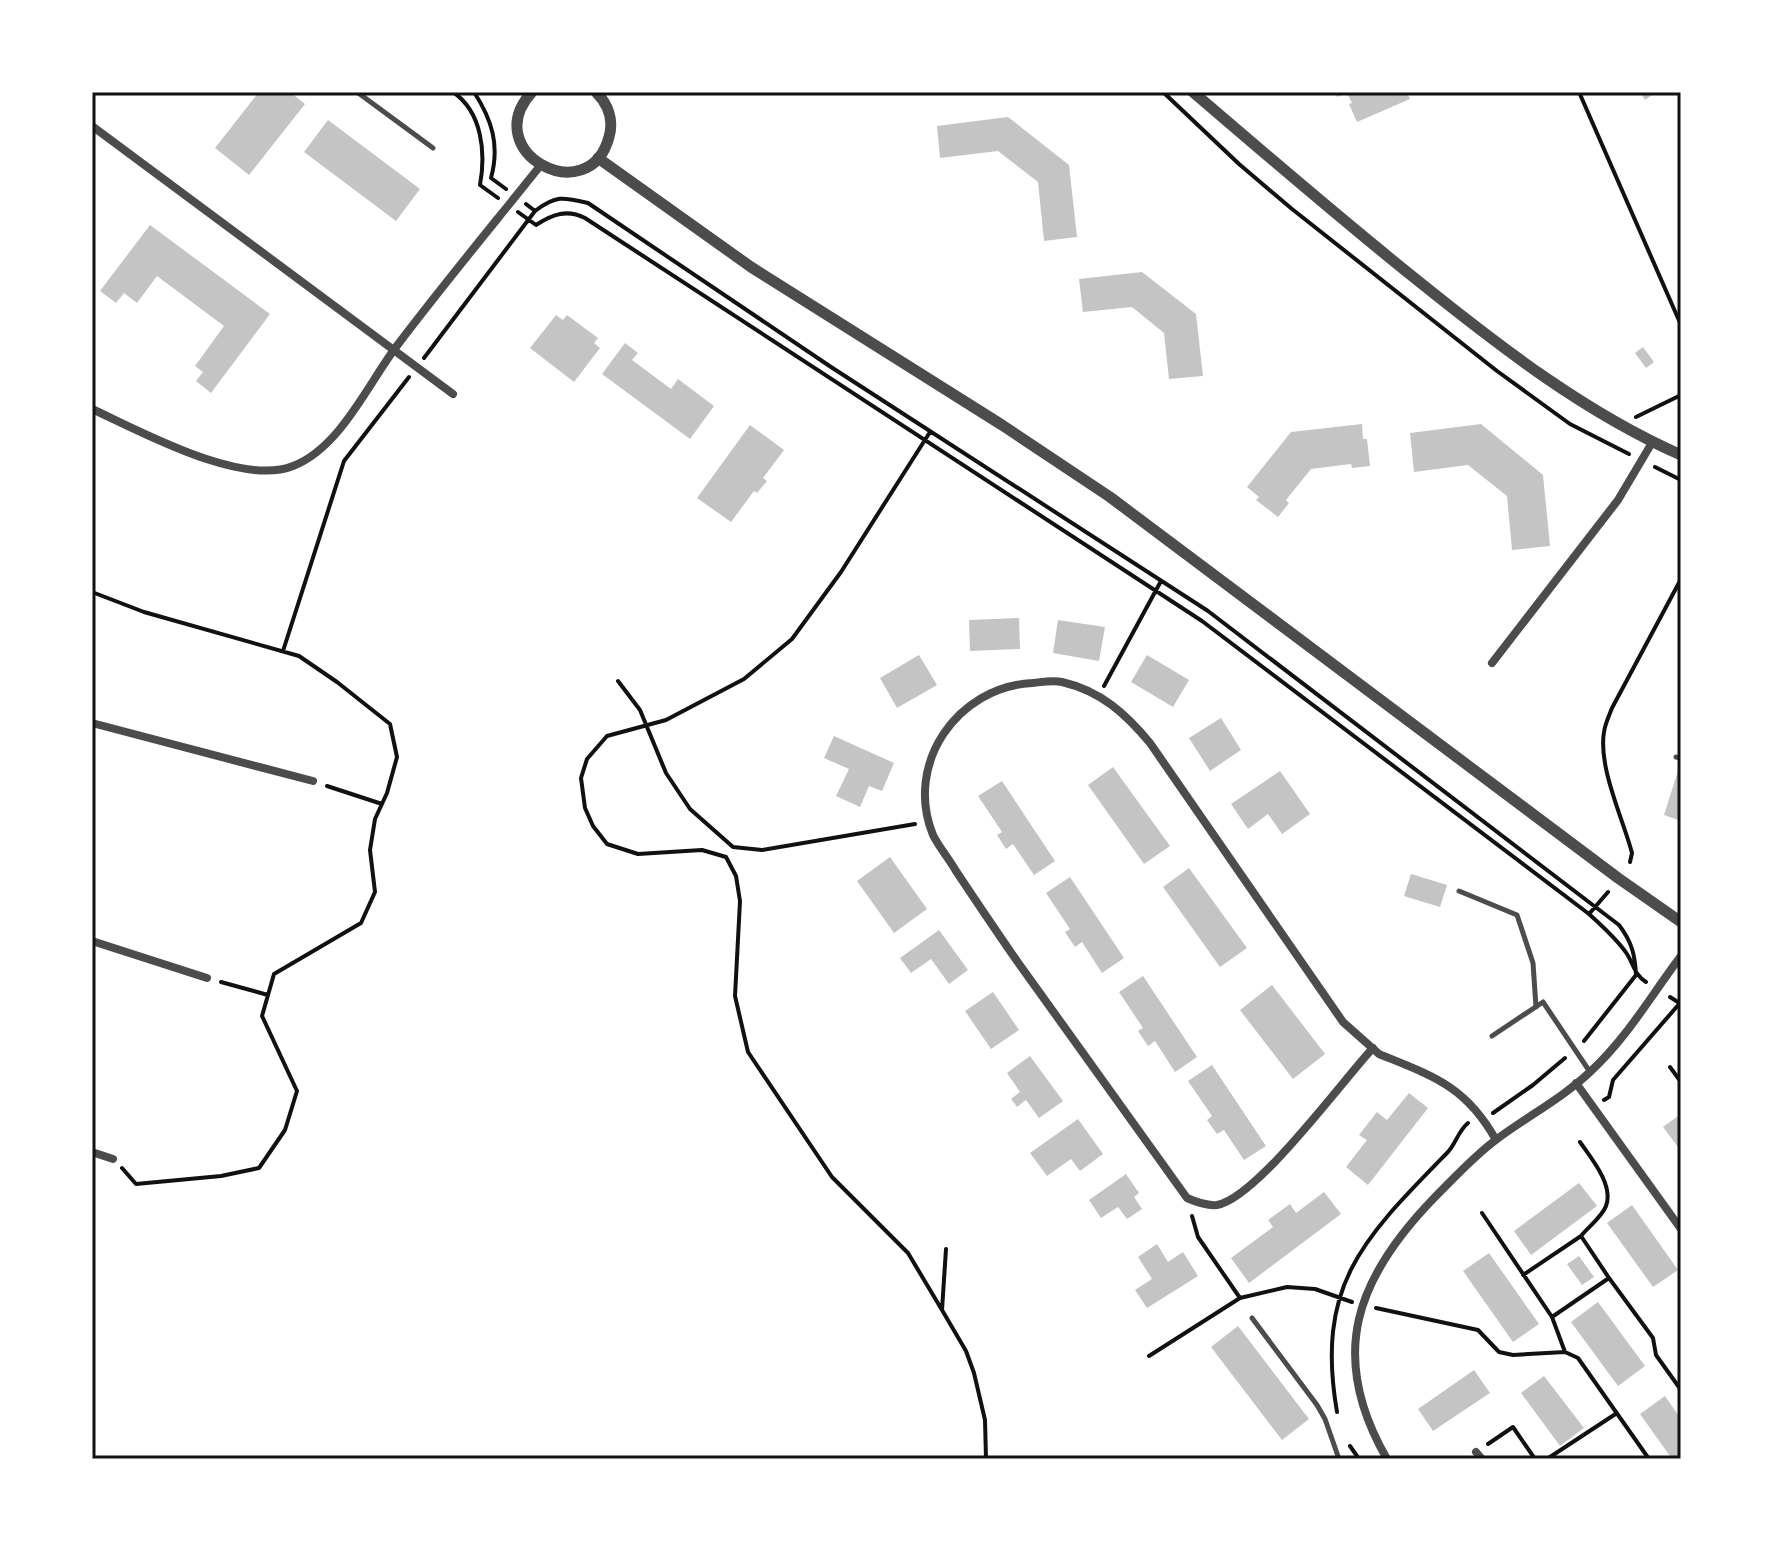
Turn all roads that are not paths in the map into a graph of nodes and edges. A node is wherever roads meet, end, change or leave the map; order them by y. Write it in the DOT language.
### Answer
graph roads {
  1 [pos="357,92"];
  2 [pos="532,92"];
  3 [pos="596,92"];
  4 [pos="1193,92"];
  5 [pos="92,126"];
  6 [pos="433,148"];
  7 [pos="598,158"];
  8 [pos="540,166"];
  9 [pos="394,350"];
  10 [pos="453,394"];
  11 [pos="92,409"];
  12 [pos="1653,441"];
  13 [pos="1681,455"];
  14 [pos="1492,663"];
  15 [pos="92,723"];
  16 [pos="313,781"];
  17 [pos="1459,891"];
  18 [pos="1681,922"];
  19 [pos="92,941"];
  20 [pos="1681,956"];
  21 [pos="207,978"];
  22 [pos="1536,1007"];
  23 [pos="1492,1036"];
  24 [pos="1373,1048"];
  25 [pos="1590,1072"];
  26 [pos="1576,1083"];
  27 [pos="1496,1140"];
  28 [pos="92,1152"];
  29 [pos="113,1159"];
  30 [pos="1681,1229"];
  31 [pos="1252,1318"];
  32 [pos="1339,1459"];
  33 [pos="1387,1459"];
  1 -- 6 [label="lane"];
  2 -- 8 [label="street"];
  3 -- 7 [label="street"];
  4 -- 12 [label="street"];
  5 -- 9 [label="street"];
  7 -- 8 [label="street"];
  7 -- 18 [label="street"];
  8 -- 9 [label="street"];
  9 -- 10 [label="street"];
  9 -- 11 [label="street"];
  12 -- 13 [label="street"];
  12 -- 14 [label="street"];
  15 -- 16 [label="street"];
  17 -- 22 [label="lane"];
  19 -- 21 [label="street"];
  20 -- 25 [label="street"];
  22 -- 23 [label="lane"];
  22 -- 25 [label="lane"];
  24 -- 24 [label="street"];
  24 -- 27 [label="street"];
  25 -- 26 [label="street"];
  26 -- 27 [label="street"];
  26 -- 30 [label="street"];
  27 -- 33 [label="street"];
  28 -- 29 [label="street"];
  31 -- 32 [label="lane"];
}
